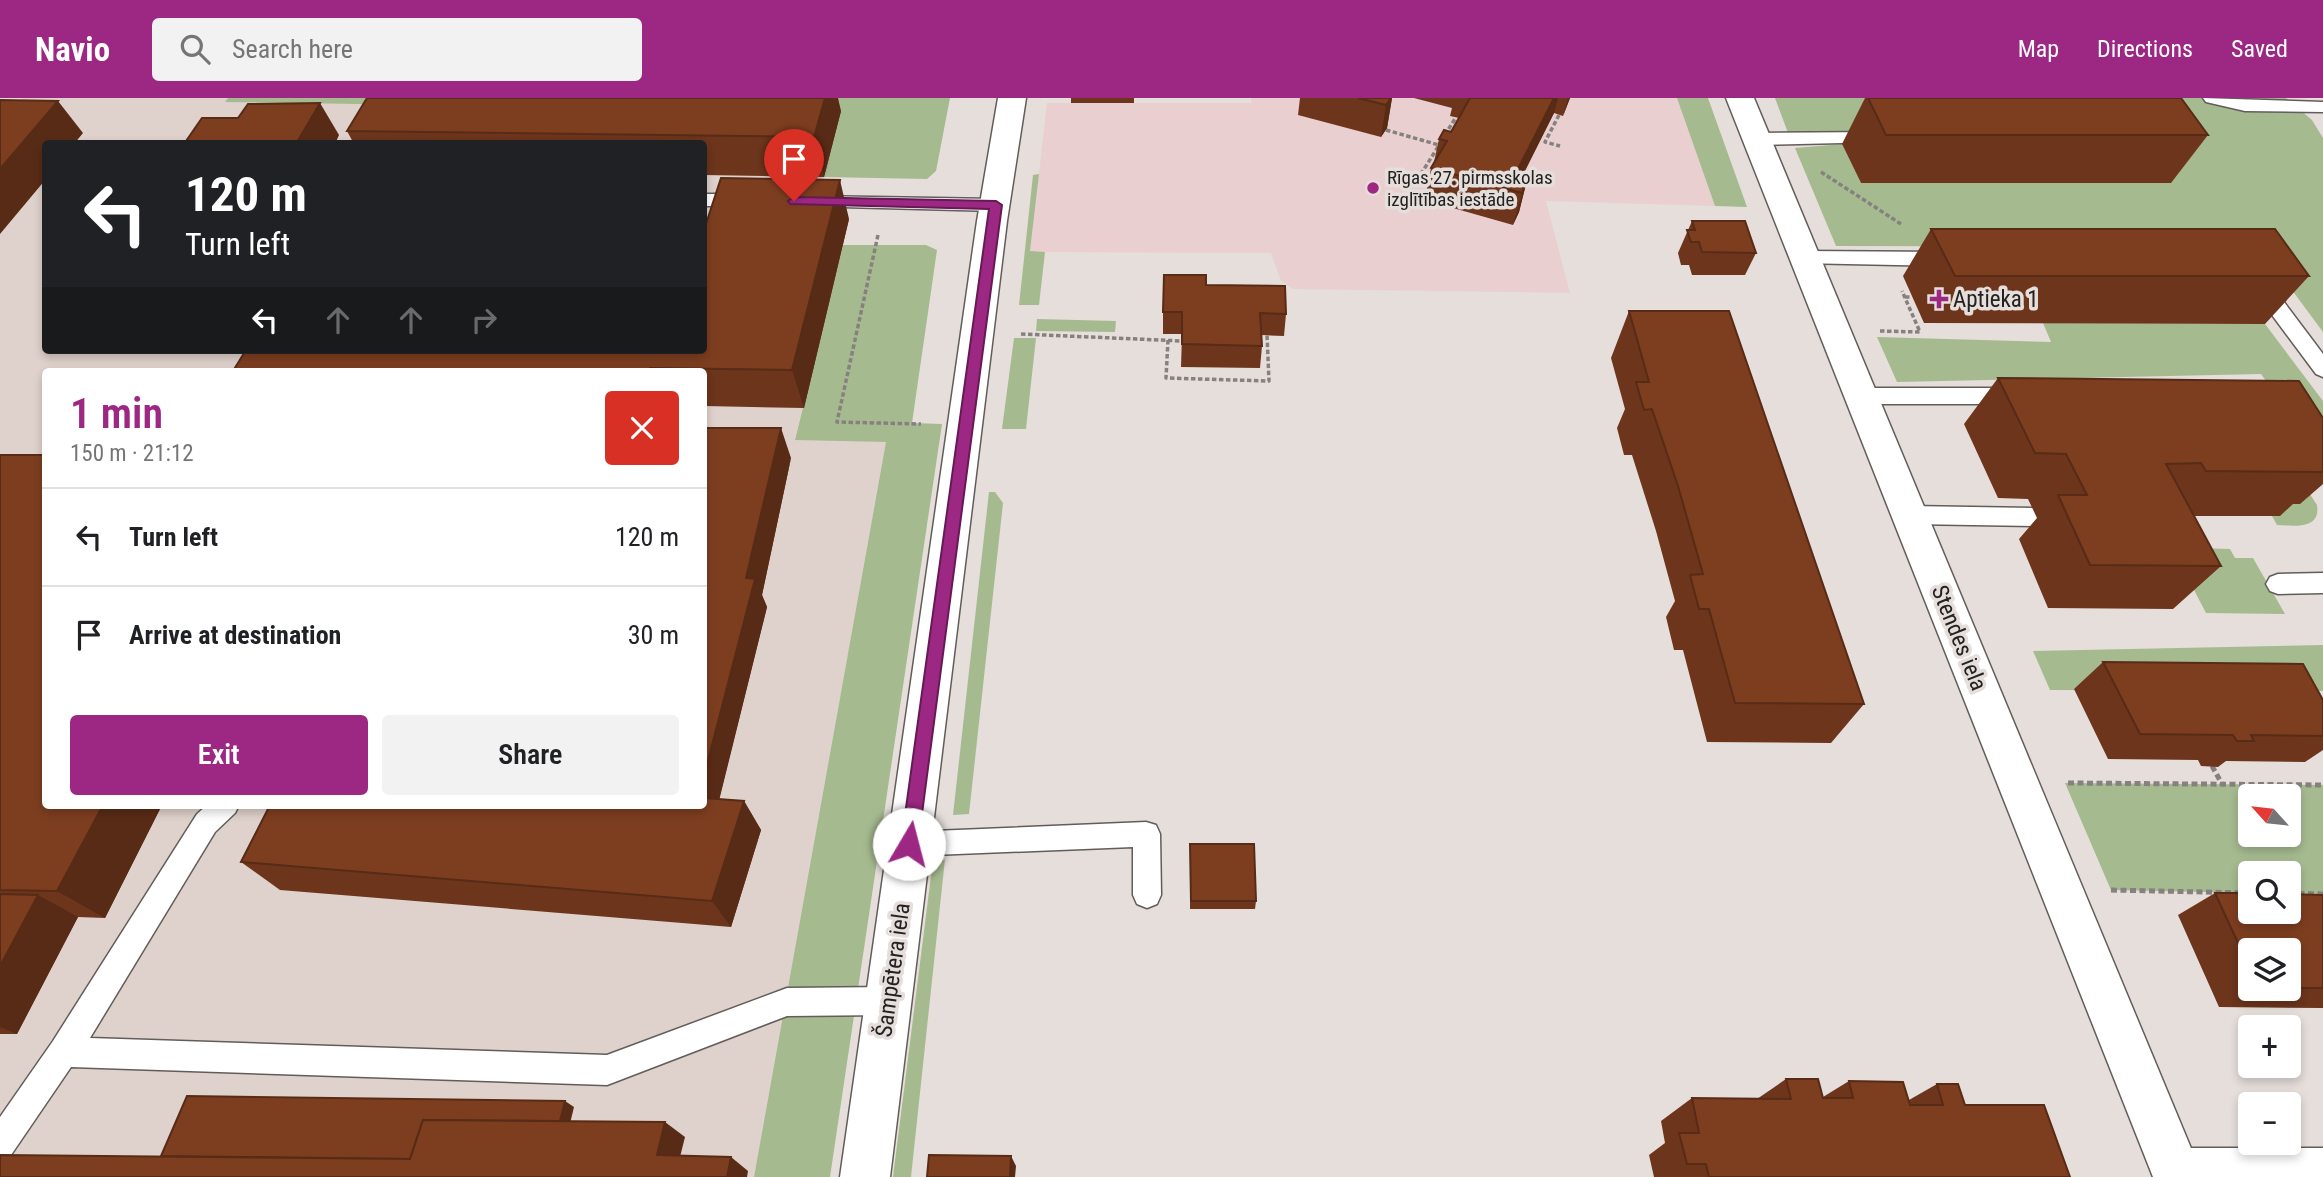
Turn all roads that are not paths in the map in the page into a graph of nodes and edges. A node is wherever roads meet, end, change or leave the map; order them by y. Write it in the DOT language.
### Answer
graph roads {
  1 [pos="1012,98"];
  2 [pos="1740,98"];
  3 [pos="2212,98"];
  4 [pos="2323,107"];
  5 [pos="1899,137"];
  6 [pos="1757,139"];
  7 [pos="707,200"];
  8 [pos="766,201"];
  9 [pos="792,201"];
  10 [pos="996,205"];
  11 [pos="1805,258"];
  12 [pos="1962,259"];
  13 [pos="2249,269"];
  14 [pos="2323,369"];
  15 [pos="1861,396"];
  16 [pos="2036,396"];
  17 [pos="1910,515"];
  18 [pos="2036,517"];
  19 [pos="2323,583"];
  20 [pos="2278,584"];
  21 [pos="222,809"];
  22 [pos="909,844"];
  23 [pos="1147,895"];
  24 [pos="889,1001"];
  25 [pos="64,1052"];
  26 [pos="0,1144"];
  27 [pos="2323,1164"];
  28 [pos="2176,1170"];
  29 [pos="865,1177"];
  1 -- 10 [label="street, Šampētera iela"];
  2 -- 6 [label="street, Stendes iela"];
  3 -- 4 [label="lane"];
  5 -- 6 [label="lane"];
  6 -- 11 [label="street, Stendes iela"];
  7 -- 8 [label="lane"];
  9 -- 10 [label="lane"];
  10 -- 22 [label="street, Šampētera iela"];
  11 -- 12 [label="lane"];
  11 -- 15 [label="street, Stendes iela"];
  13 -- 14 [label="lane"];
  15 -- 16 [label="lane"];
  15 -- 17 [label="street, Stendes iela"];
  17 -- 18 [label="lane"];
  17 -- 28 [label="street, Stendes iela"];
  19 -- 20 [label="lane"];
  21 -- 25 [label="lane"];
  22 -- 23 [label="lane"];
  22 -- 24 [label="street, Šampētera iela"];
  24 -- 25 [label="lane"];
  24 -- 29 [label="street, Šampētera iela"];
  25 -- 26 [label="lane"];
  27 -- 28 [label="lane"];
}
